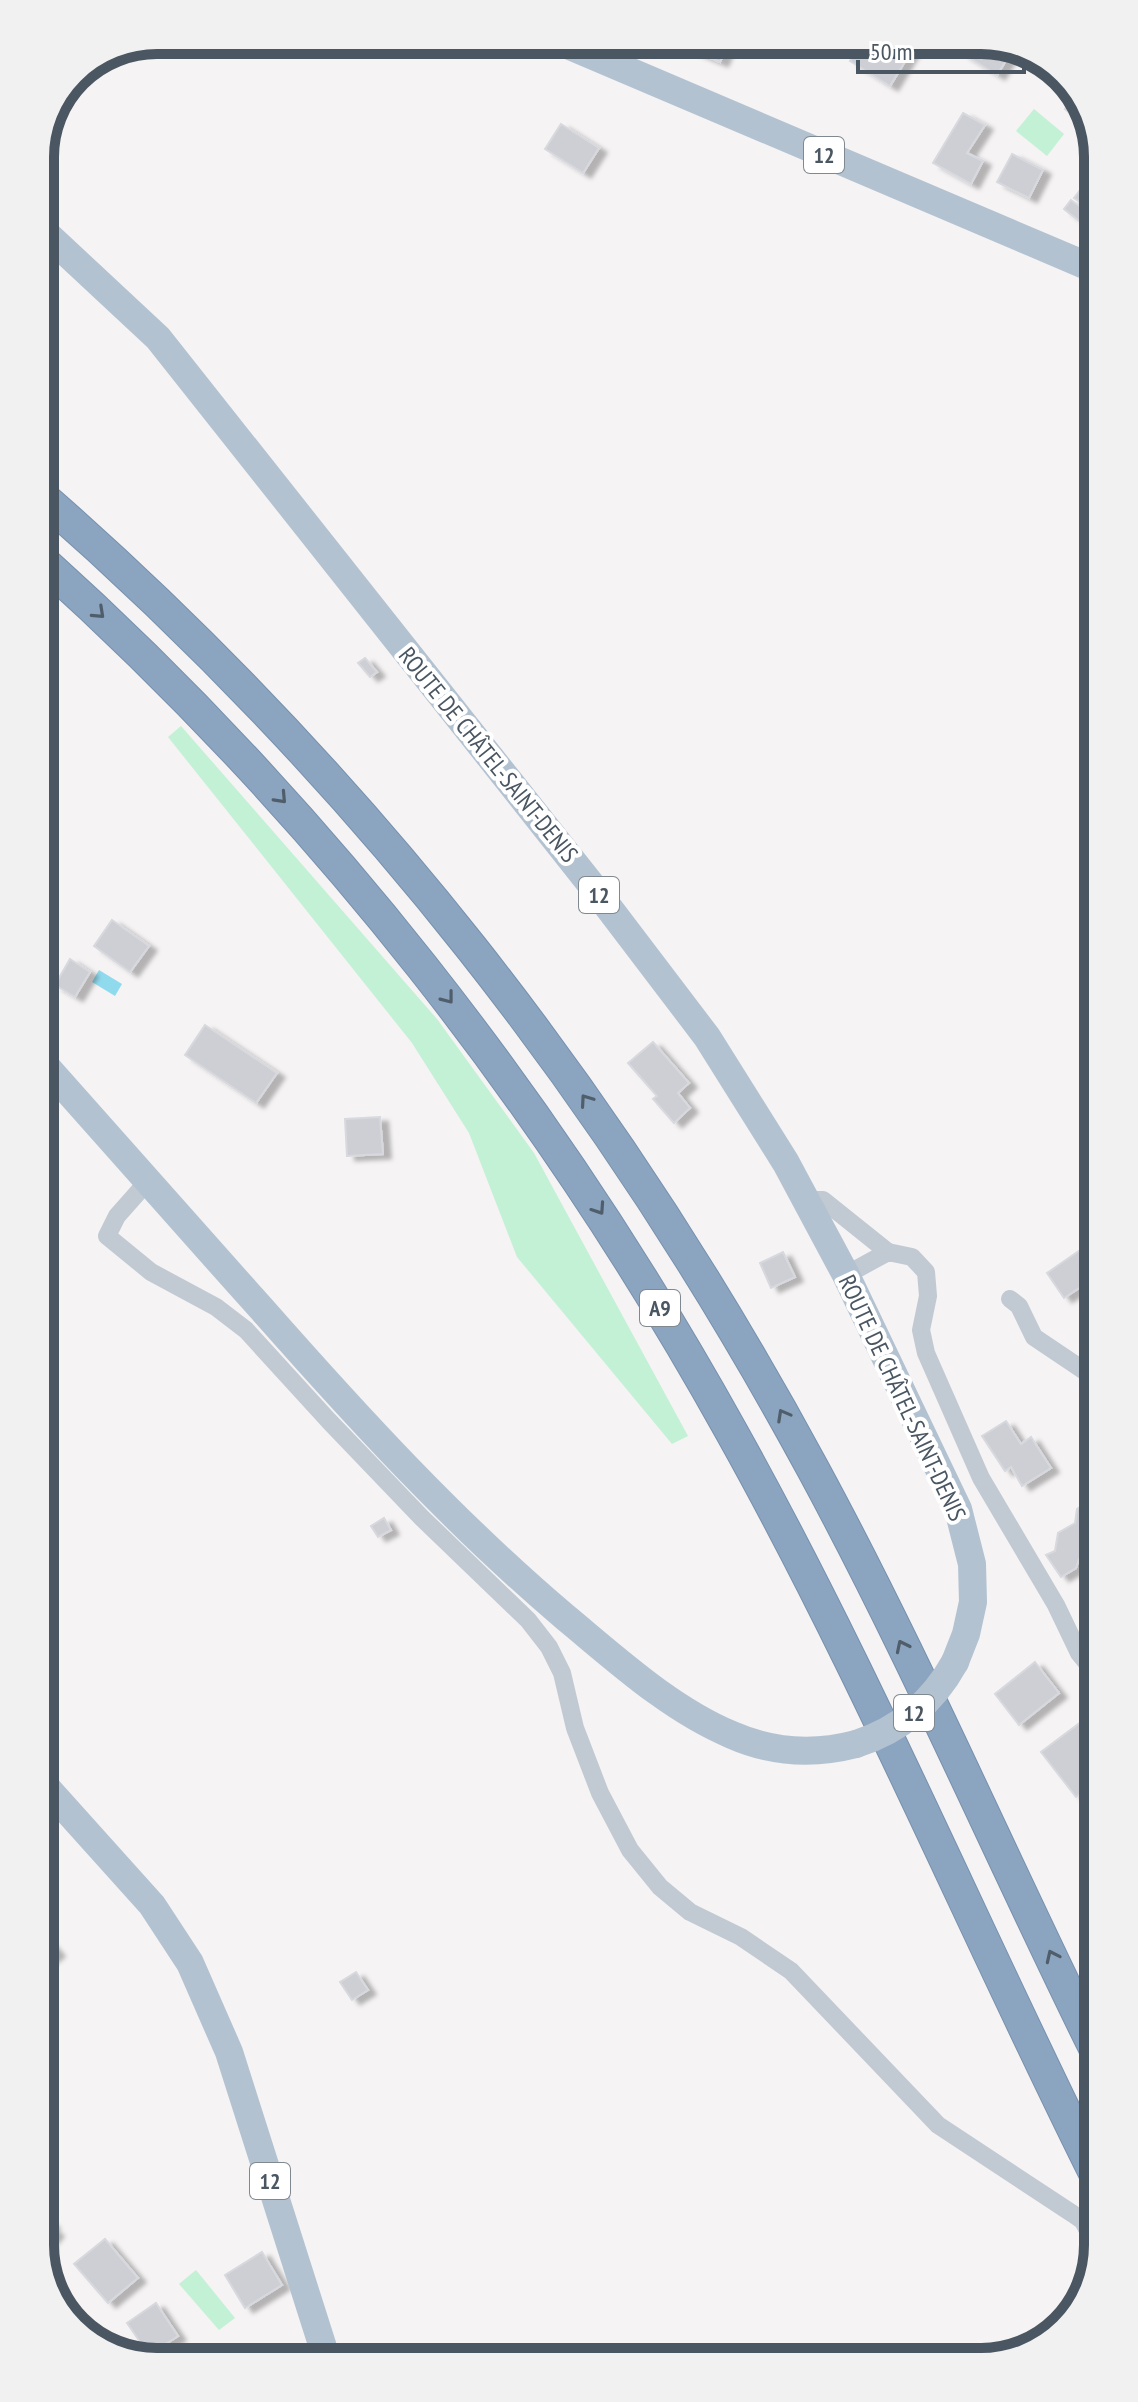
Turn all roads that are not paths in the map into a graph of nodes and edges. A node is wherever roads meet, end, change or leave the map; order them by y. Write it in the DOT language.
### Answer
graph roads {
  1 [pos="606,54"];
  2 [pos="54,241"];
  3 [pos="1084,264"];
  4 [pos="54,508"];
  5 [pos="54,572"];
  6 [pos="54,1075"];
  7 [pos="148,1181"];
  8 [pos="806,1200"];
  9 [pos="888,1252"];
  10 [pos="846,1275"];
  11 [pos="1010,1299"];
  12 [pos="1084,1371"];
  13 [pos="1084,1659"];
  14 [pos="54,1796"];
  15 [pos="1084,2025"];
  16 [pos="1084,2150"];
  17 [pos="1084,2223"];
  18 [pos="323,2348"];
  1 -- 3 [label="main road, 12"];
  2 -- 8 [label="main road, ROUTE DE CHÂTEL-SAINT-DENIS / 12"];
  15 -- 4 [label="highway, A9, one-way"];
  5 -- 16 [label="highway, A9, one-way"];
  6 -- 7 [label="main road, ROUTE DE CHÂTEL-SAINT-DENIS / 12"];
  7 -- 10 [label="main road, ROUTE DE CHÂTEL-SAINT-DENIS / 12, bridge"];
  7 -- 17 [label="street"];
  8 -- 9 [label="street"];
  8 -- 10 [label="main road, ROUTE DE CHÂTEL-SAINT-DENIS / 12"];
  9 -- 10 [label="street"];
  9 -- 13 [label="street"];
  11 -- 12 [label="street"];
  14 -- 18 [label="main road, 12"];
}
